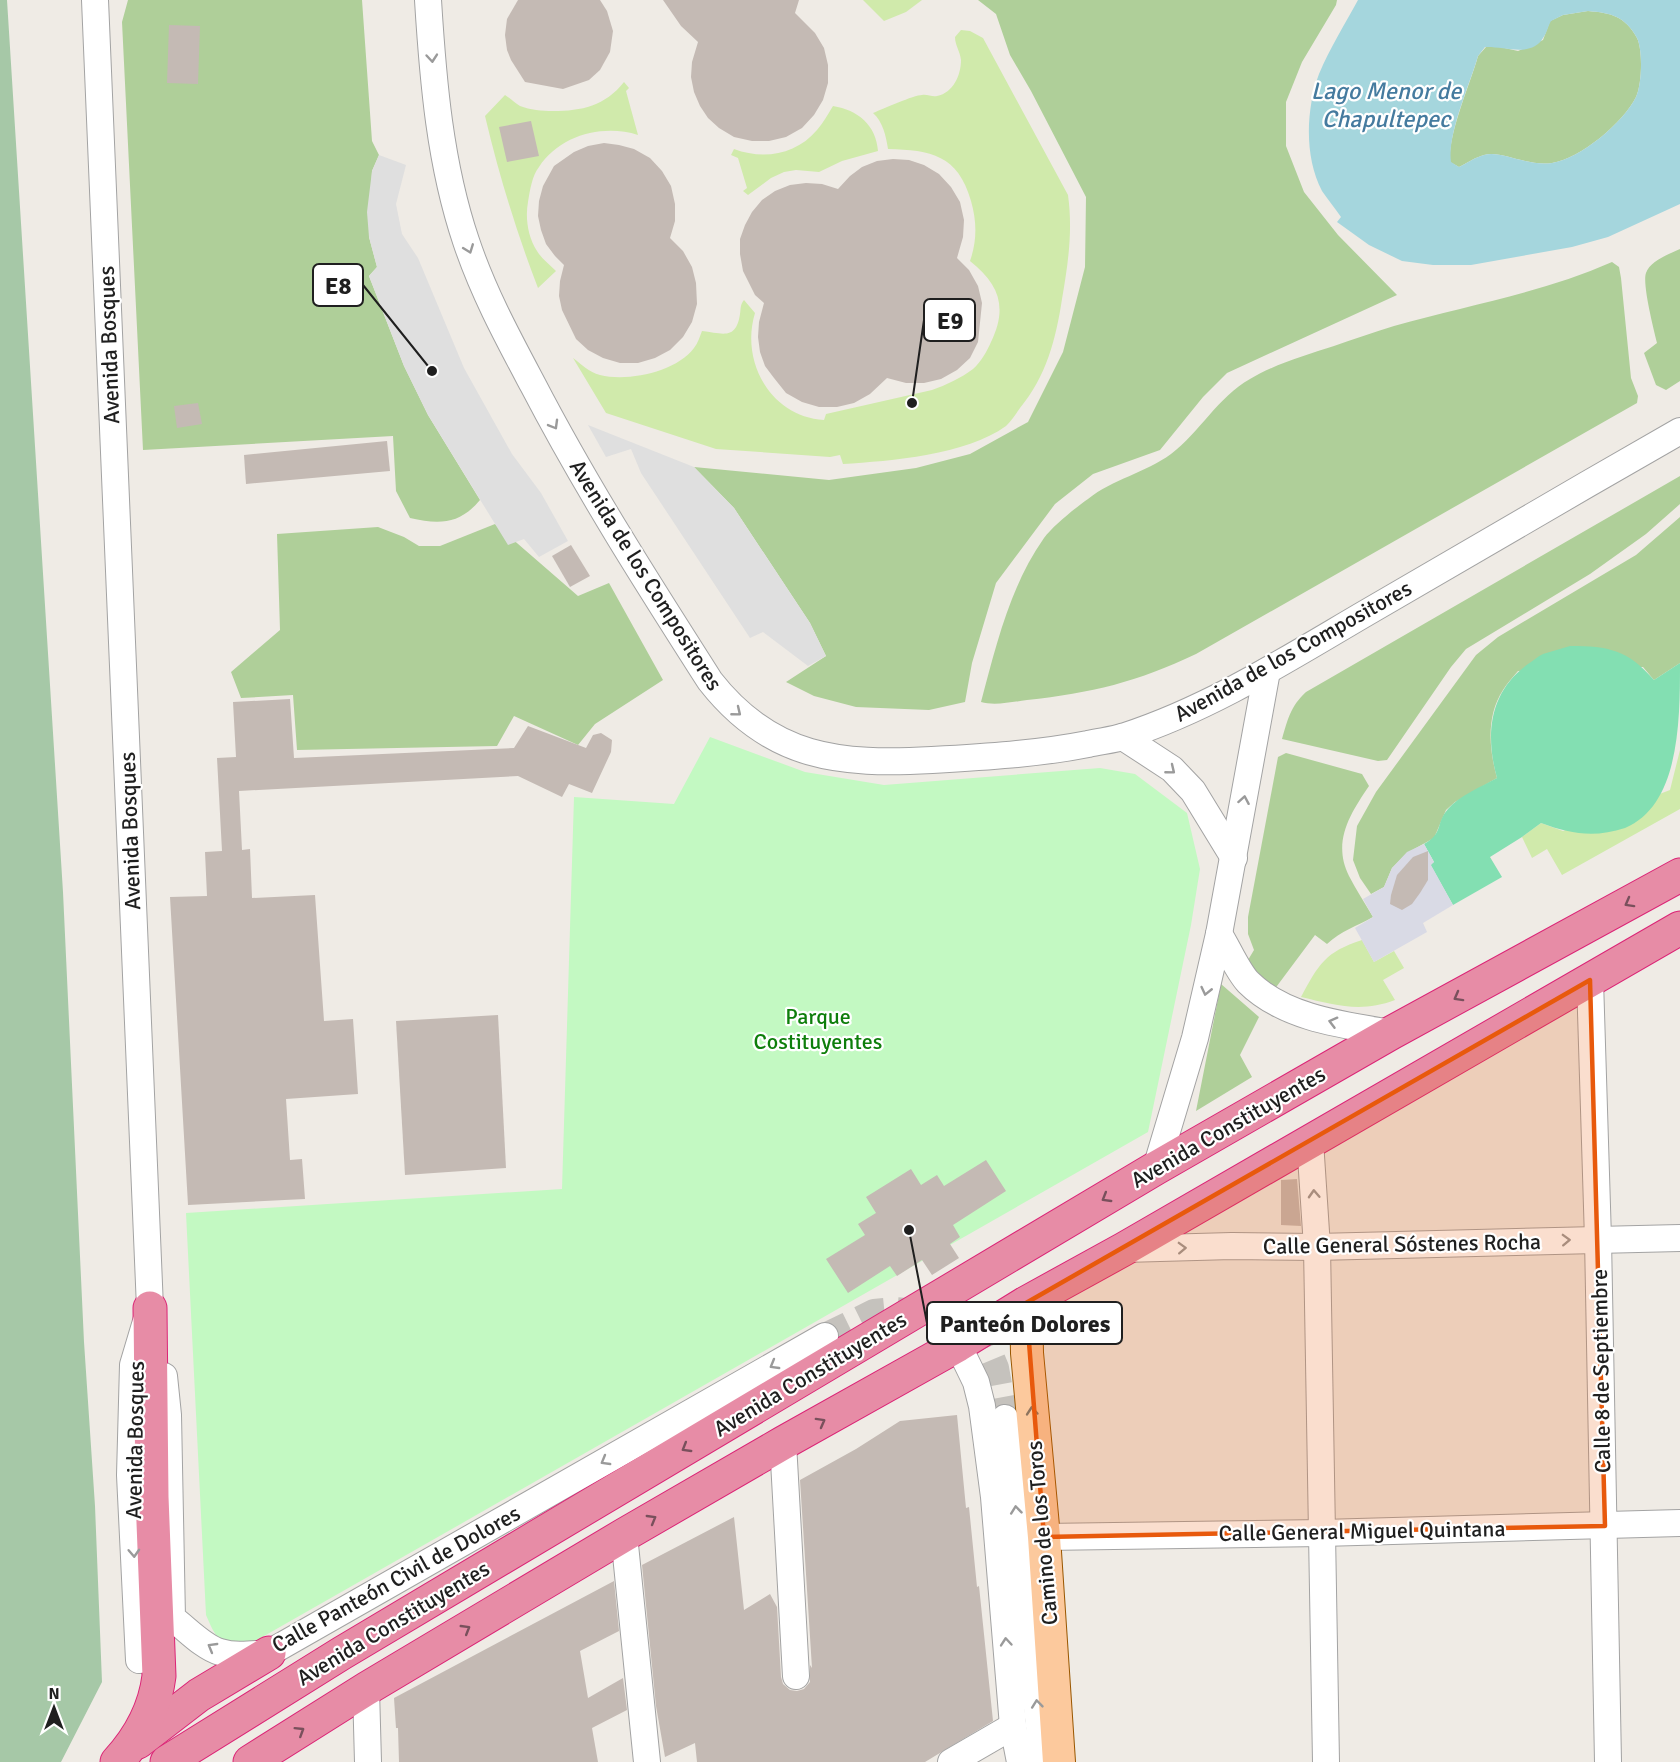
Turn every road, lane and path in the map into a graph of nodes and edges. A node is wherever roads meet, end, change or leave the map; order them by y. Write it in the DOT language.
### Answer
graph roads {
  1 [pos="95,0"];
  2 [pos="428,0"];
  3 [pos="1680,431"];
  4 [pos="1267,671"];
  5 [pos="1123,737"];
  6 [pos="1234,858"];
  7 [pos="1680,875"];
  8 [pos="1680,928"];
  9 [pos="1219,934"];
  10 [pos="1665,944"];
  11 [pos="1590,980"];
  12 [pos="1391,1033"];
  13 [pos="1310,1141"];
  14 [pos="1156,1168"];
  15 [pos="1680,1238"];
  16 [pos="1598,1239"];
  17 [pos="1317,1247"];
  18 [pos="1124,1249"];
  19 [pos="1026,1303"];
  20 [pos="150,1308"];
  21 [pos="825,1336"];
  22 [pos="958,1345"];
  23 [pos="1005,1418"];
  24 [pos="783,1443"];
  25 [pos="1680,1523"];
  26 [pos="1605,1526"];
  27 [pos="1322,1533"];
  28 [pos="624,1535"];
  29 [pos="1044,1537"];
  30 [pos="172,1618"];
  31 [pos="269,1653"];
  32 [pos="139,1660"];
  33 [pos="796,1676"];
  34 [pos="366,1689"];
  35 [pos="199,1695"];
  36 [pos="264,1701"];
  37 [pos="1013,1726"];
  38 [pos="123,1755"];
  39 [pos="167,1762"];
  40 [pos="250,1762"];
  41 [pos="368,1762"];
  42 [pos="647,1762"];
  43 [pos="951,1762"];
  44 [pos="1020,1762"];
  45 [pos="1043,1762"];
  46 [pos="1059,1762"];
  47 [pos="1326,1762"];
  48 [pos="1608,1762"];
  1 -- 20 [label="street, Avenida Bosques"];
  2 -- 5 [label="street, Avenida de los Compositores, one-way"];
  3 -- 4 [label="street, Avenida de los Compositores"];
  4 -- 5 [label="street, Avenida de los Compositores"];
  6 -- 4 [label="street, one-way"];
  5 -- 6 [label="street, one-way"];
  6 -- 9 [label="street"];
  7 -- 12 [label="highway, Avenida Constituyentes, one-way"];
  8 -- 10 [label="highway, Avenida Constituyentes"];
  12 -- 9 [label="street, one-way"];
  9 -- 14 [label="street, one-way"];
  10 -- 11 [label="highway, Avenida Constituyentes"];
  11 -- 13 [label="highway, Avenida Constituyentes"];
  11 -- 16 [label="street, Calle 8 de Septiembre"];
  12 -- 14 [label="highway, Avenida Constituyentes"];
  17 -- 13 [label="street, one-way"];
  13 -- 18 [label="highway, Avenida Constituyentes"];
  14 -- 36 [label="highway, Avenida Constituyentes, one-way"];
  15 -- 16 [label="street, Calle General Sóstenes Rocha"];
  17 -- 16 [label="street, Calle General Sóstenes Rocha, one-way"];
  16 -- 26 [label="street, Calle 8 de Septiembre"];
  18 -- 17 [label="street, Calle General Sóstenes Rocha, one-way"];
  17 -- 27 [label="street"];
  18 -- 19 [label="highway, Avenida Constituyentes"];
  19 -- 22 [label="highway, Avenida Constituyentes"];
  29 -- 19 [label="main road, Camino de los Toros, one-way"];
  20 -- 30 [label="street"];
  20 -- 32 [label="street, Avenida Bosques, one-way"];
  20 -- 38 [label="highway"];
  21 -- 31 [label="street, Calle Panteón Civil de Dolores, one-way"];
  24 -- 22 [label="highway, Avenida Constituyentes, one-way"];
  37 -- 22 [label="street, one-way"];
  45 -- 23 [label="street, Camino de los Toros, one-way"];
  28 -- 24 [label="highway, Avenida Constituyentes, one-way"];
  24 -- 33 [label="street"];
  25 -- 26 [label="street, Calle General Miguel Quintana"];
  26 -- 27 [label="street, Calle General Miguel Quintana"];
  26 -- 48 [label="street, Calle 8 de Septiembre"];
  27 -- 29 [label="street, Calle General Miguel Quintana"];
  27 -- 47 [label="street"];
  34 -- 28 [label="highway, Avenida Constituyentes, one-way"];
  28 -- 42 [label="street"];
  29 -- 46 [label="main road, Camino de los Toros"];
  31 -- 30 [label="street, Calle Panteón Civil de Dolores, one-way"];
  30 -- 35 [label="highway"];
  31 -- 35 [label="highway"];
  40 -- 34 [label="highway, Avenida Constituyentes, one-way"];
  34 -- 41 [label="street"];
  35 -- 36 [label="highway"];
  35 -- 38 [label="highway"];
  36 -- 39 [label="highway, Avenida Constituyentes"];
  37 -- 43 [label="street"];
  37 -- 44 [label="street"];
}
